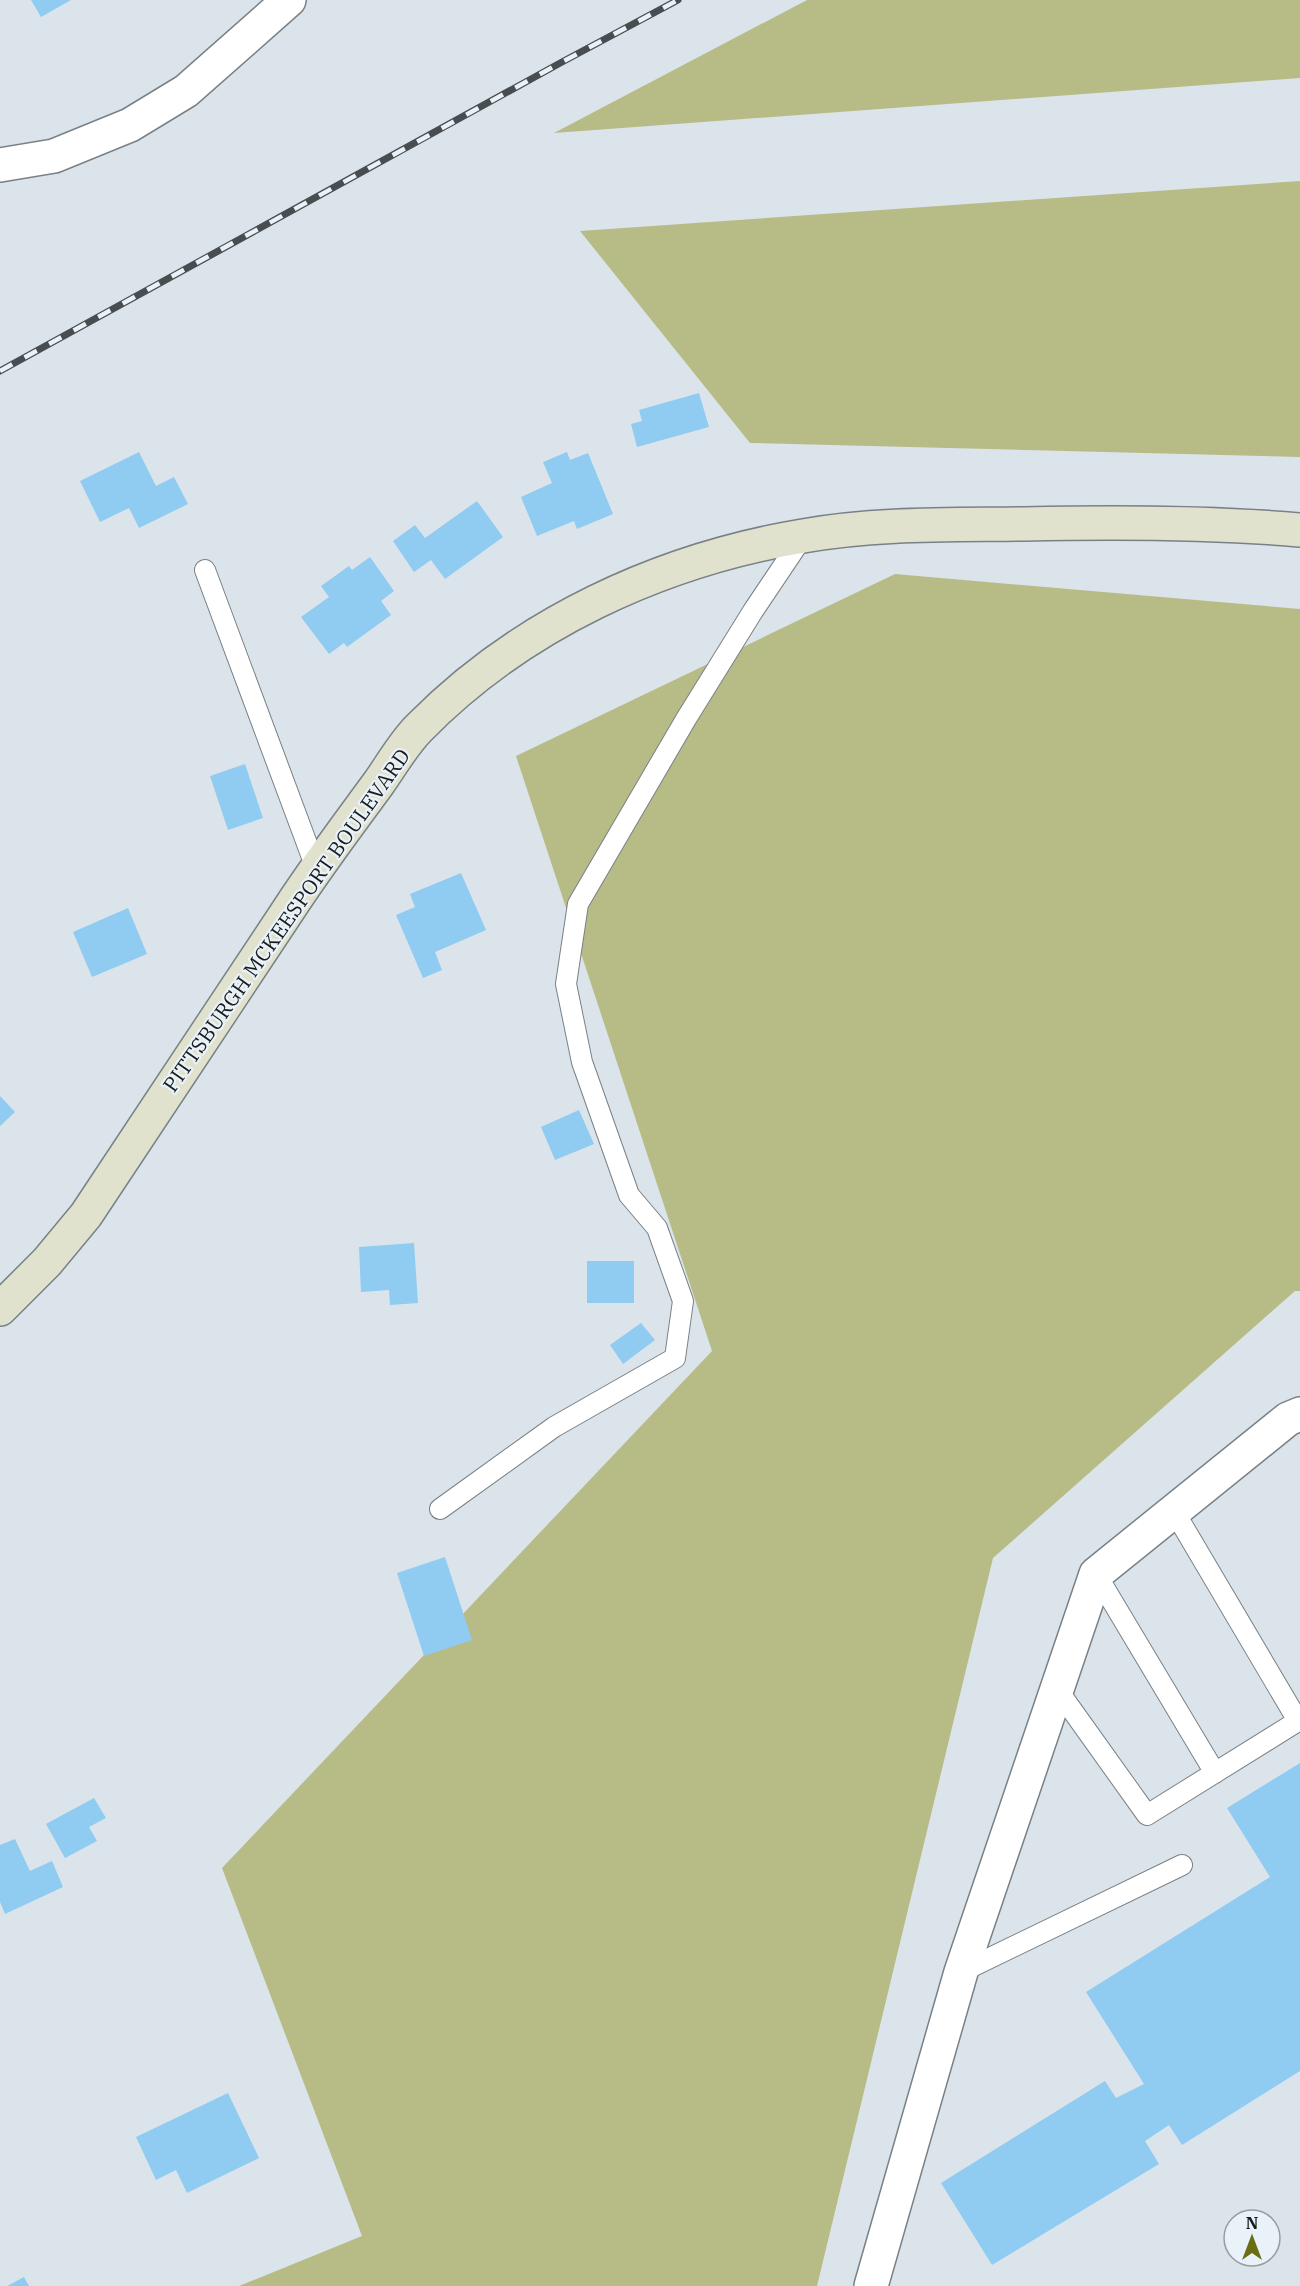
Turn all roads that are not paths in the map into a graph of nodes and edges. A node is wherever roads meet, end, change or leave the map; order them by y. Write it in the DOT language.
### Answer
graph roads {
  1 [pos="289,0"];
  2 [pos="0,165"];
  3 [pos="1300,530"];
  4 [pos="804,535"];
  5 [pos="205,570"];
  6 [pos="316,868"];
  7 [pos="0,1309"];
  8 [pos="1300,1414"];
  9 [pos="440,1509"];
  10 [pos="1174,1511"];
  11 [pos="1096,1574"];
  12 [pos="1057,1689"];
  13 [pos="1215,1773"];
  14 [pos="1182,1865"];
  15 [pos="961,1972"];
  16 [pos="872,2286"];
  1 -- 2 [label="street"];
  3 -- 4 [label="main road, PITTSBURGH MCKEESPORT BOULEVARD"];
  4 -- 6 [label="main road, PITTSBURGH MCKEESPORT BOULEVARD"];
  4 -- 9 [label="lane"];
  5 -- 6 [label="lane"];
  6 -- 7 [label="main road, PITTSBURGH MCKEESPORT BOULEVARD"];
  8 -- 10 [label="street"];
  10 -- 11 [label="street"];
  10 -- 13 [label="lane"];
  11 -- 12 [label="street"];
  11 -- 13 [label="lane"];
  12 -- 13 [label="lane"];
  12 -- 15 [label="street"];
  14 -- 15 [label="lane"];
  15 -- 16 [label="street"];
}
